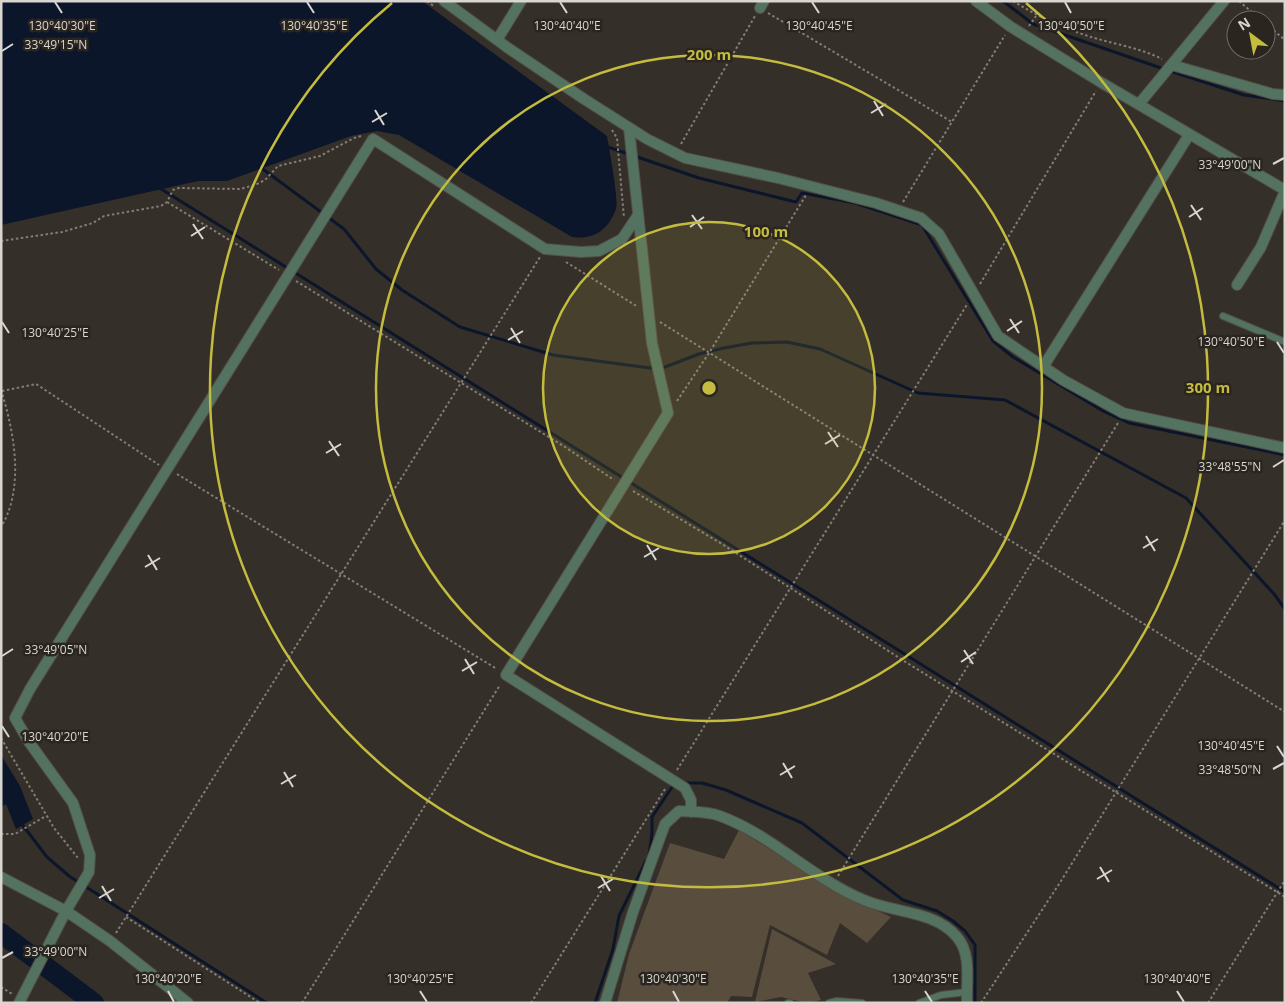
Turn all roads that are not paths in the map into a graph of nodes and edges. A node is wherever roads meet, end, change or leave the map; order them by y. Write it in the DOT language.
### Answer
graph roads {
  1 [pos="444,1"];
  2 [pos="521,1"];
  3 [pos="976,1"];
  4 [pos="1224,1"];
  5 [pos="497,40"];
  6 [pos="1172,65"];
  7 [pos="1285,95"];
  8 [pos="1138,104"];
  9 [pos="629,128"];
  10 [pos="1189,135"];
  11 [pos="1285,191"];
  12 [pos="638,215"];
  13 [pos="1237,285"];
  14 [pos="1223,316"];
  15 [pos="1285,342"];
  16 [pos="1043,366"];
  17 [pos="1285,448"];
  18 [pos="690,812"];
  19 [pos="1,876"];
  20 [pos="66,911"];
  21 [pos="967,998"];
  22 [pos="19,1001"];
  23 [pos="188,1003"];
  24 [pos="605,1003"];
  25 [pos="829,1003"];
  26 [pos="862,1003"];
  27 [pos="919,1003"];
  1 -- 5 [label="street"];
  2 -- 5 [label="street"];
  3 -- 8 [label="street"];
  4 -- 6 [label="street"];
  5 -- 9 [label="street"];
  6 -- 7 [label="street"];
  6 -- 8 [label="street"];
  8 -- 10 [label="street"];
  9 -- 12 [label="street"];
  9 -- 16 [label="street"];
  10 -- 11 [label="street"];
  10 -- 16 [label="street"];
  11 -- 13 [label="street"];
  12 -- 18 [label="street"];
  12 -- 20 [label="street"];
  14 -- 15 [label="lane"];
  16 -- 17 [label="street"];
  18 -- 21 [label="street"];
  18 -- 24 [label="street"];
  19 -- 20 [label="street"];
  20 -- 22 [label="street"];
  20 -- 23 [label="street"];
  21 -- 27 [label="lane"];
  25 -- 26 [label="lane"];
}
